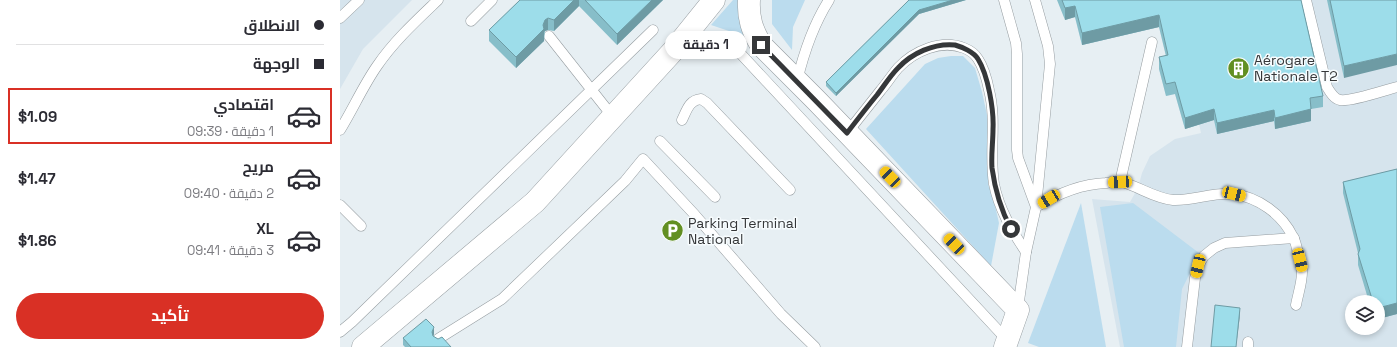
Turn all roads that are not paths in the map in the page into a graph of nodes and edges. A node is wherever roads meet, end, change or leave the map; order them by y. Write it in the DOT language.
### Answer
graph roads {
  1 [pos="359,0"];
  2 [pos="438,0"];
  3 [pos="492,0"];
  4 [pos="714,0"];
  5 [pos="749,0"];
  6 [pos="829,0"];
  7 [pos="1004,0"];
  8 [pos="1035,0"];
  9 [pos="1306,0"];
  10 [pos="340,18"];
  11 [pos="471,21"];
  12 [pos="654,30"];
  13 [pos="549,36"];
  14 [pos="1152,42"];
  15 [pos="673,51"];
  16 [pos="797,81"];
  17 [pos="1397,87"];
  18 [pos="592,90"];
  19 [pos="613,117"];
  20 [pos="682,120"];
  21 [pos="340,130"];
  22 [pos="847,133"];
  23 [pos="660,142"];
  24 [pos="1120,182"];
  25 [pos="790,190"];
  26 [pos="715,197"];
  27 [pos="340,205"];
  28 [pos="1036,207"];
  29 [pos="361,226"];
  30 [pos="1294,238"];
  31 [pos="1026,252"];
  32 [pos="1296,305"];
  33 [pos="1018,310"];
  34 [pos="340,332"];
  35 [pos="438,339"];
  36 [pos="1007,344"];
  37 [pos="363,347"];
  38 [pos="815,347"];
  39 [pos="1187,347"];
  1 -- 10 [label="lane"];
  2 -- 21 [label="lane"];
  3 -- 11 [label="lane"];
  4 -- 15 [label="street"];
  5 -- 16 [label="street"];
  6 -- 16 [label="lane"];
  7 -- 28 [label="lane"];
  8 -- 28 [label="lane"];
  9 -- 17 [label="lane"];
  12 -- 18 [label="lane"];
  13 -- 18 [label="lane"];
  14 -- 24 [label="lane"];
  15 -- 19 [label="street"];
  15 -- 36 [label="lane"];
  16 -- 22 [label="street"];
  18 -- 19 [label="lane"];
  18 -- 34 [label="lane"];
  19 -- 37 [label="street"];
  20 -- 25 [label="lane"];
  22 -- 31 [label="lane"];
  22 -- 33 [label="street"];
  23 -- 26 [label="lane"];
  24 -- 28 [label="lane"];
  24 -- 30 [label="lane"];
  27 -- 29 [label="lane"];
  28 -- 31 [label="lane"];
  30 -- 32 [label="lane"];
  30 -- 39 [label="lane"];
  31 -- 33 [label="lane"];
  33 -- 36 [label="street"];
  35 -- 38 [label="lane"];
}
